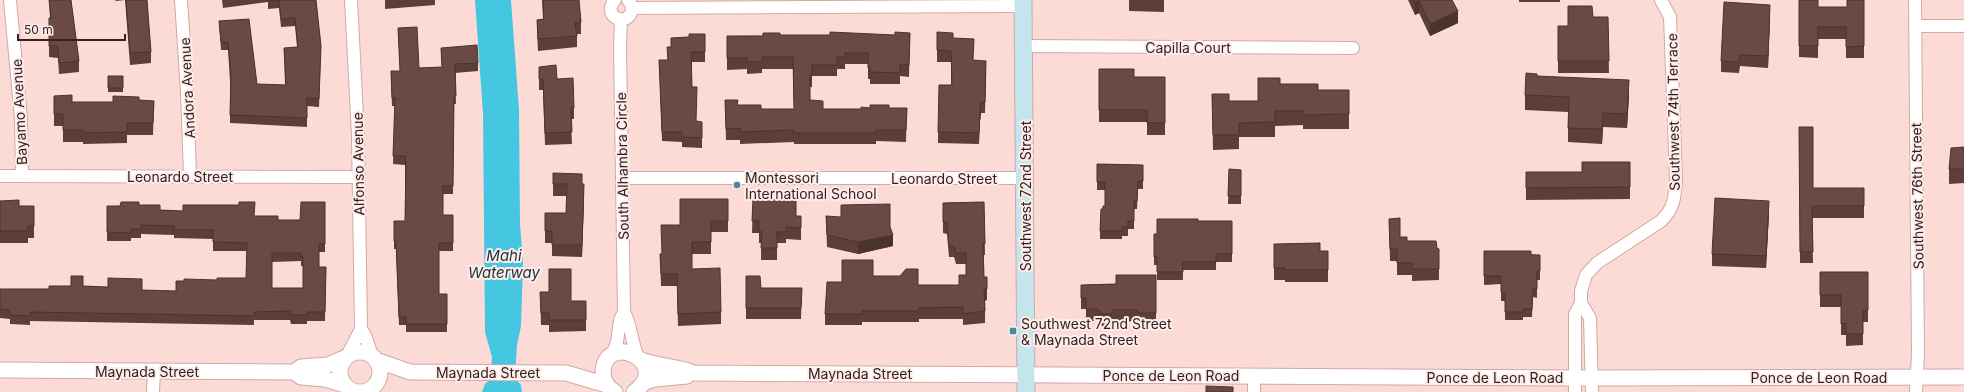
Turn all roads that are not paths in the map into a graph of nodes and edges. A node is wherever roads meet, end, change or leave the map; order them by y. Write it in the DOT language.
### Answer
graph roads {
  1 [pos="10,0"];
  2 [pos="181,0"];
  3 [pos="351,0"];
  4 [pos="615,0"];
  5 [pos="1661,0"];
  6 [pos="1915,0"];
  7 [pos="1023,3"];
  8 [pos="630,4"];
  9 [pos="621,20"];
  10 [pos="1915,26"];
  11 [pos="1964,26"];
  12 [pos="1023,46"];
  13 [pos="1353,48"];
  14 [pos="0,176"];
  15 [pos="22,176"];
  16 [pos="190,176"];
  17 [pos="359,177"];
  18 [pos="623,178"];
  19 [pos="1025,178"];
  20 [pos="1581,302"];
  21 [pos="624,312"];
  22 [pos="361,329"];
  23 [pos="346,357"];
  24 [pos="374,358"];
  25 [pos="609,359"];
  26 [pos="640,359"];
  27 [pos="0,370"];
  28 [pos="154,371"];
  29 [pos="294,372"];
  30 [pos="410,372"];
  31 [pos="566,373"];
  32 [pos="694,373"];
  33 [pos="1026,374"];
  34 [pos="1254,375"];
  35 [pos="1964,377"];
  36 [pos="1575,385"];
  37 [pos="1592,385"];
  38 [pos="1917,385"];
  39 [pos="373,387"];
  40 [pos="348,388"];
  41 [pos="638,389"];
  42 [pos="611,390"];
  43 [pos="153,392"];
  44 [pos="1026,392"];
  45 [pos="1254,392"];
  1 -- 15 [label="street, Bayamo Avenue"];
  2 -- 16 [label="street, Andora Avenue"];
  3 -- 17 [label="street, Alfonso Avenue"];
  4 -- 9 [label="street"];
  5 -- 20 [label="street, Southwest 74th Terrace"];
  6 -- 10 [label="street, Southwest 76th Street"];
  7 -- 8 [label="street"];
  7 -- 12 [label="main road, Southwest 72nd Street"];
  8 -- 9 [label="street"];
  9 -- 18 [label="street, South Alhambra Circle"];
  10 -- 11 [label="street"];
  10 -- 38 [label="street, Southwest 76th Street"];
  12 -- 13 [label="street, Capilla Court"];
  12 -- 19 [label="main road, Southwest 72nd Street"];
  14 -- 15 [label="street, Leonardo Street"];
  15 -- 16 [label="street, Leonardo Street"];
  16 -- 17 [label="street, Leonardo Street"];
  17 -- 22 [label="street, Alfonso Avenue"];
  18 -- 19 [label="street, Leonardo Street"];
  18 -- 21 [label="street, South Alhambra Circle"];
  19 -- 33 [label="main road, Southwest 72nd Street"];
  20 -- 36 [label="street, Southwest 74th Terrace"];
  20 -- 37 [label="street"];
  21 -- 25 [label="street, South Alhambra Circle"];
  21 -- 26 [label="street, South Alhambra Circle"];
  22 -- 23 [label="street, Alfonso Avenue"];
  22 -- 24 [label="street, Alfonso Avenue"];
  23 -- 24 [label="street"];
  23 -- 29 [label="street, Maynada Street"];
  23 -- 40 [label="street"];
  24 -- 30 [label="street, Maynada Street"];
  24 -- 39 [label="street"];
  25 -- 26 [label="street, Maynada Street"];
  25 -- 31 [label="street, Maynada Street"];
  25 -- 42 [label="street"];
  26 -- 32 [label="street, Maynada Street"];
  26 -- 41 [label="street"];
  27 -- 28 [label="street, Maynada Street"];
  28 -- 29 [label="street, Maynada Street"];
  28 -- 43 [label="street"];
  29 -- 40 [label="street, Maynada Street"];
  30 -- 31 [label="street, Maynada Street"];
  30 -- 39 [label="street, Maynada Street"];
  31 -- 42 [label="street, Maynada Street"];
  32 -- 33 [label="street, Maynada Street"];
  32 -- 41 [label="street, Maynada Street"];
  33 -- 34 [label="street, Ponce de Leon Road"];
  33 -- 44 [label="main road, Southwest 72nd Street"];
  34 -- 36 [label="street, Ponce de Leon Road"];
  34 -- 45 [label="street"];
  35 -- 38 [label="street, Ponce de Leon Road"];
  36 -- 37 [label="street, Ponce de Leon Road"];
  37 -- 38 [label="street, Ponce de Leon Road"];
  39 -- 40 [label="street"];
}
